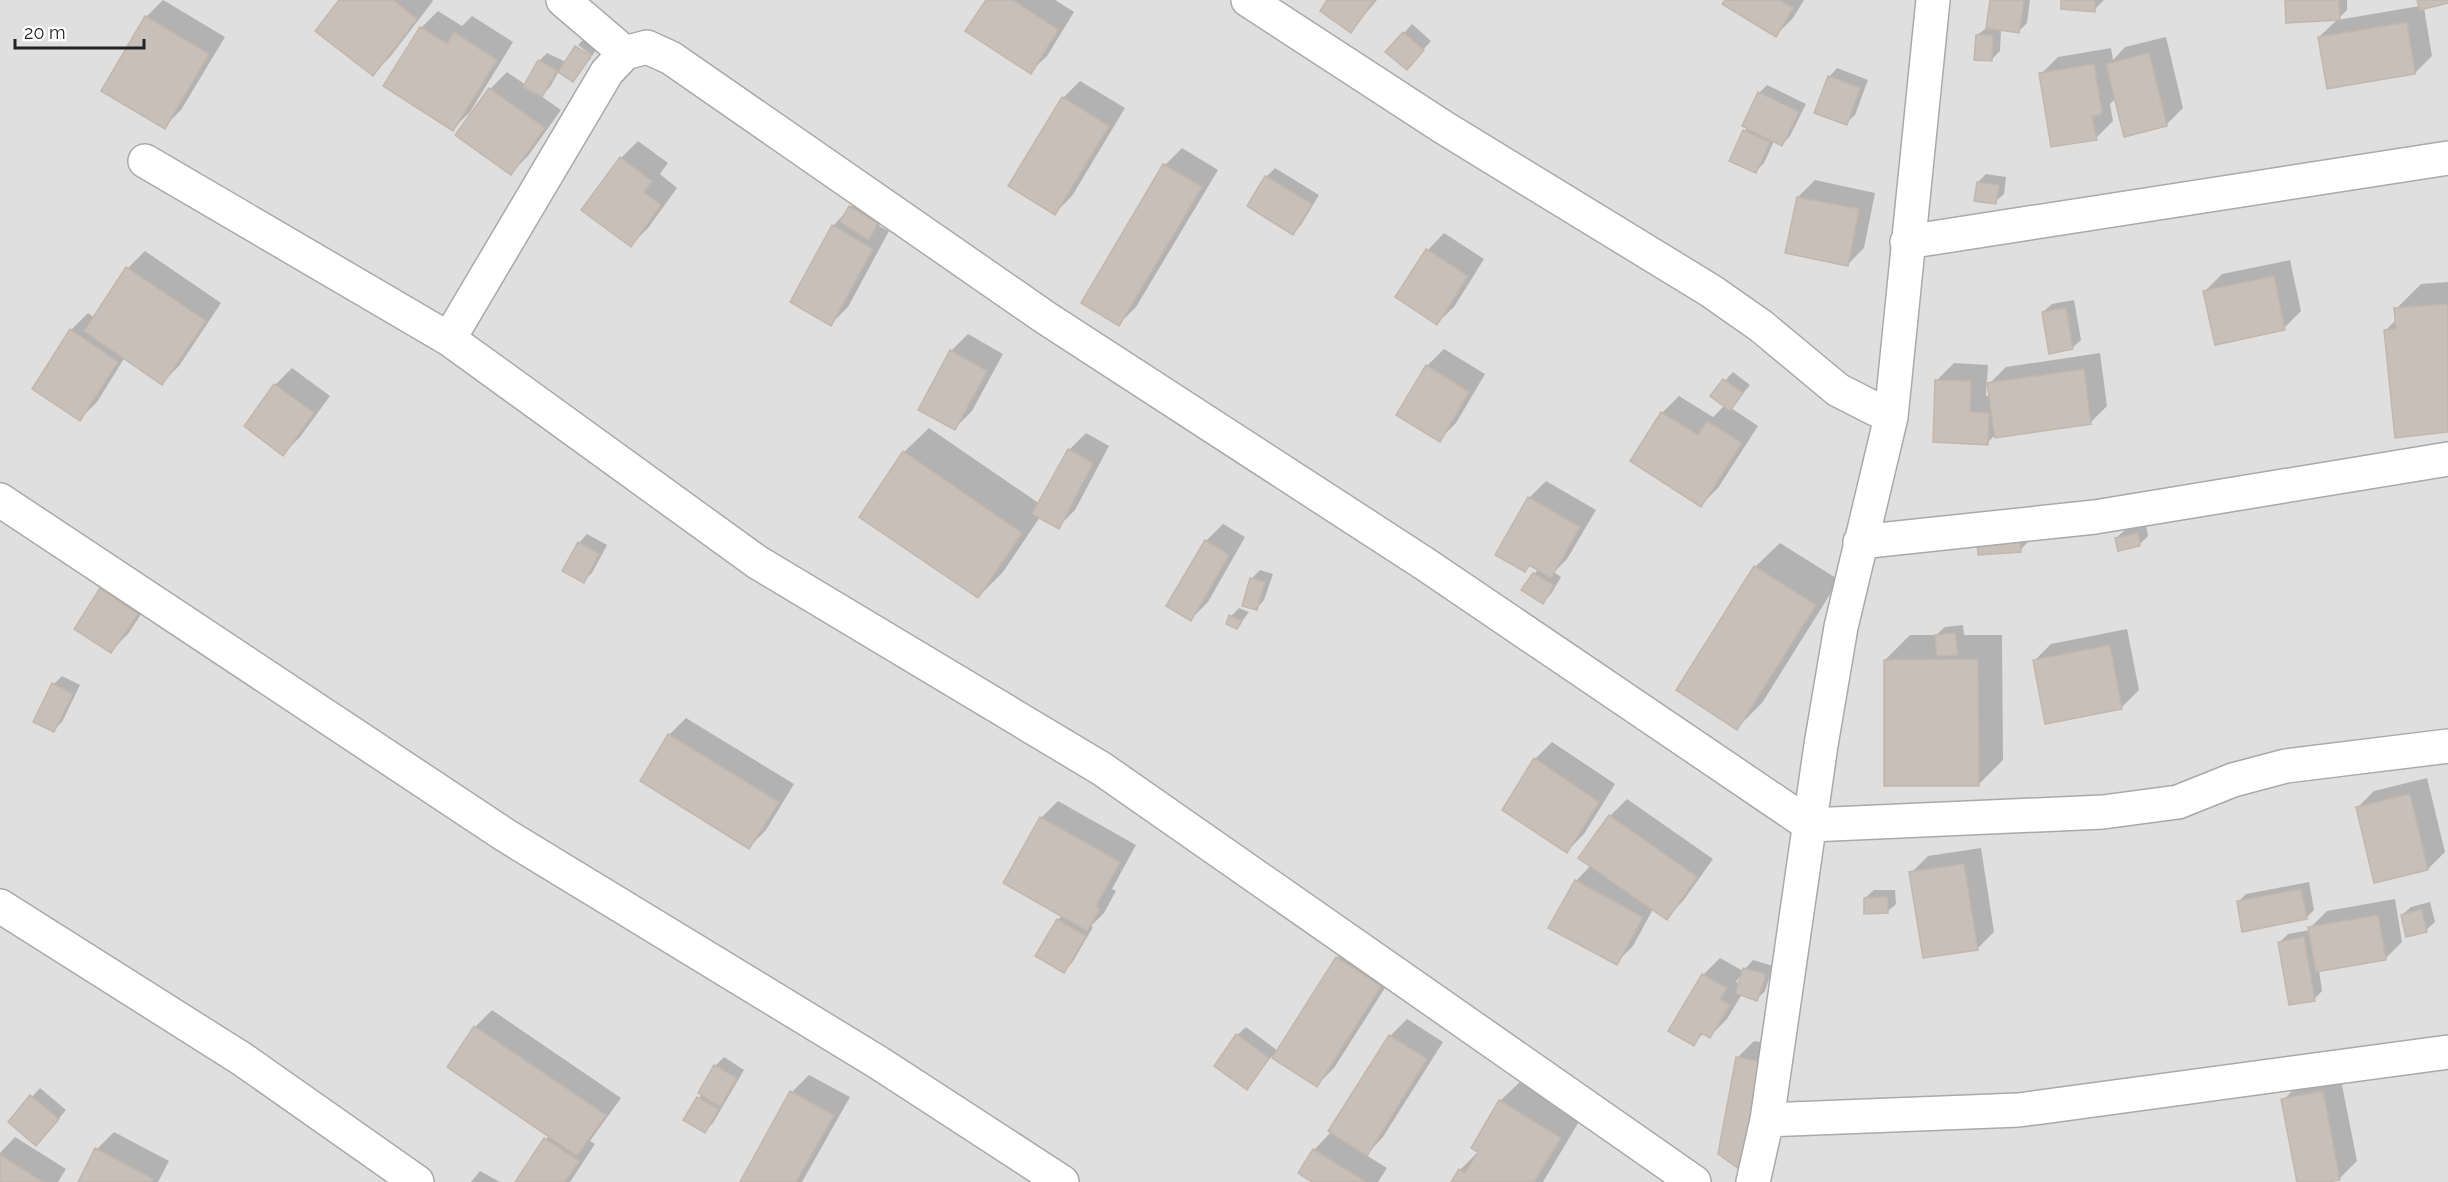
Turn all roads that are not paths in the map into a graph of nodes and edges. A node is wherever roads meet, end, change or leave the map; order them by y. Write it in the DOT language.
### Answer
graph roads {
  1 [pos="563,0"];
  2 [pos="1248,0"];
  3 [pos="1933,0"];
  4 [pos="625,53"];
  5 [pos="2448,158"];
  6 [pos="145,161"];
  7 [pos="1907,242"];
  8 [pos="449,339"];
  9 [pos="1891,417"];
  10 [pos="2448,459"];
  11 [pos="0,500"];
  12 [pos="1860,542"];
  13 [pos="2448,746"];
  14 [pos="1810,825"];
  15 [pos="0,906"];
  16 [pos="2448,1052"];
  17 [pos="1767,1120"];
  18 [pos="417,1182"];
  19 [pos="1062,1182"];
  20 [pos="1694,1182"];
  21 [pos="1753,1182"];
  1 -- 4 [label="street"];
  2 -- 9 [label="street"];
  3 -- 7 [label="street"];
  4 -- 8 [label="street"];
  4 -- 14 [label="street"];
  5 -- 7 [label="street"];
  6 -- 8 [label="street"];
  7 -- 9 [label="street"];
  8 -- 20 [label="street"];
  9 -- 12 [label="street"];
  10 -- 12 [label="street"];
  11 -- 19 [label="street"];
  12 -- 14 [label="street"];
  13 -- 14 [label="street"];
  14 -- 17 [label="street"];
  15 -- 18 [label="street"];
  16 -- 17 [label="street"];
  17 -- 21 [label="street"];
}
